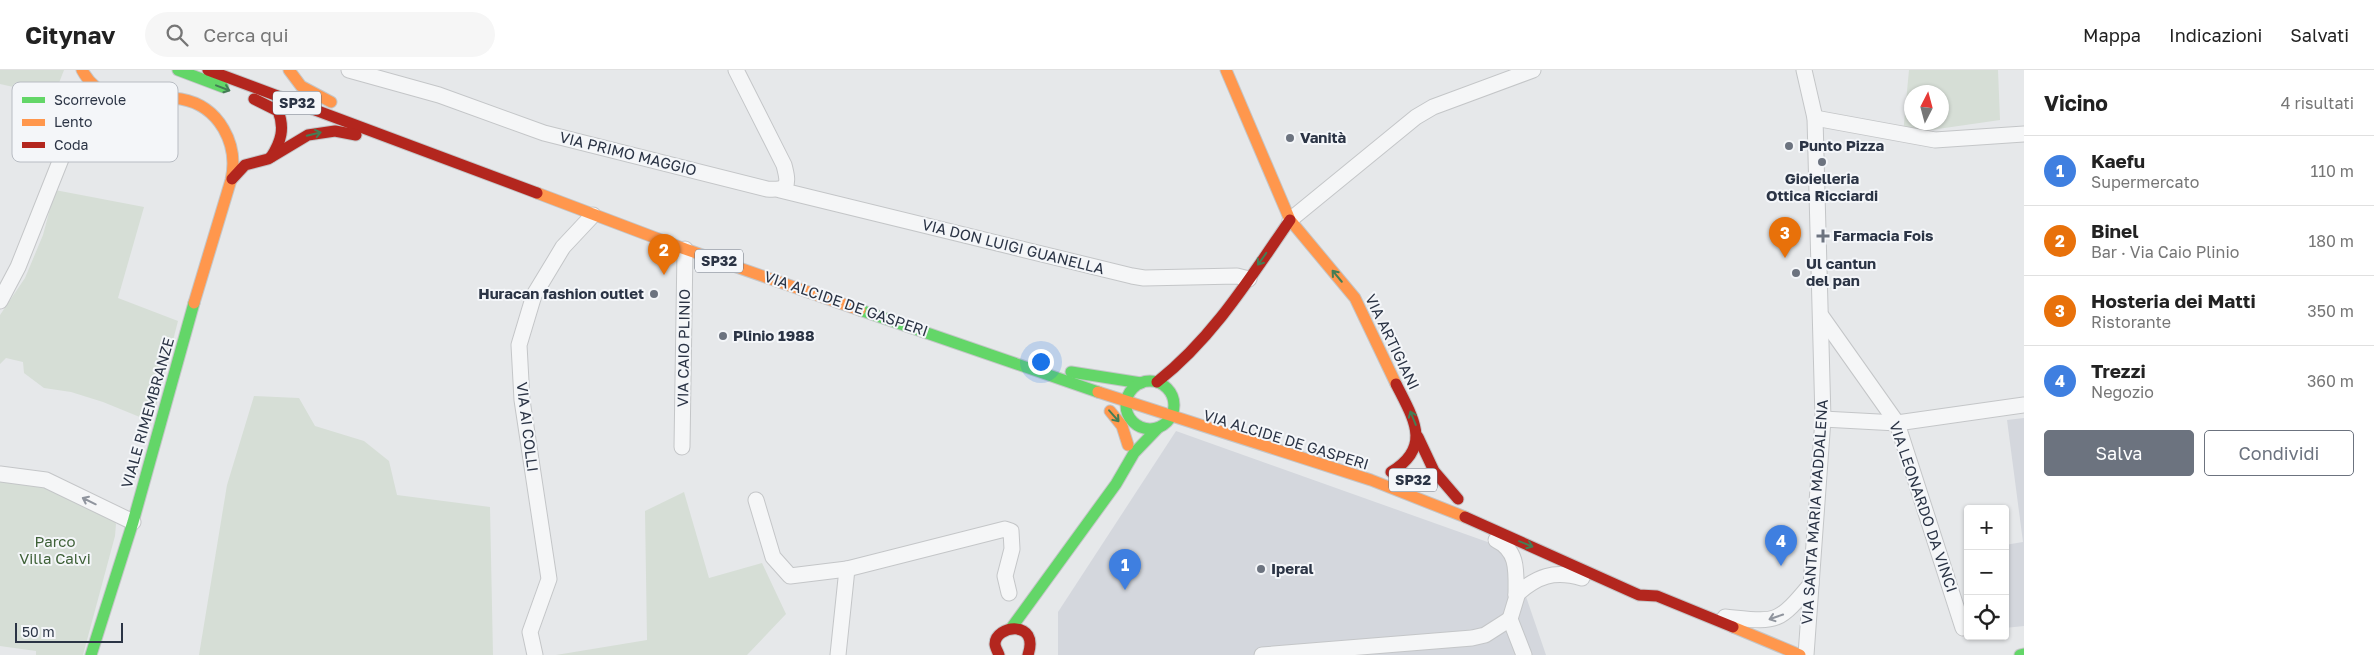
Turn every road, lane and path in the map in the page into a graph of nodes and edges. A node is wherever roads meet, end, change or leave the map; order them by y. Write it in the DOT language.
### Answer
graph roads {
  1 [pos="82,70"];
  2 [pos="178,70"];
  3 [pos="208,70"];
  4 [pos="288,70"];
  5 [pos="349,70"];
  6 [pos="736,70"];
  7 [pos="1226,70"];
  8 [pos="1533,70"];
  9 [pos="1804,70"];
  10 [pos="89,82"];
  11 [pos="178,99"];
  12 [pos="341,106"];
  13 [pos="358,113"];
  14 [pos="1815,118"];
  15 [pos="2024,134"];
  16 [pos="389,138"];
  17 [pos="271,157"];
  18 [pos="60,162"];
  19 [pos="232,179"];
  20 [pos="780,190"];
  21 [pos="593,215"];
  22 [pos="1290,220"];
  23 [pos="685,249"];
  24 [pos="1249,279"];
  25 [pos="0,301"];
  26 [pos="1822,317"];
  27 [pos="1062,376"];
  28 [pos="1157,382"];
  29 [pos="1141,383"];
  30 [pos="1129,397"];
  31 [pos="2024,405"];
  32 [pos="1174,411"];
  33 [pos="1130,418"];
  34 [pos="1824,419"];
  35 [pos="1897,423"];
  36 [pos="1158,428"];
  37 [pos="1218,430"];
  38 [pos="1418,437"];
  39 [pos="1128,445"];
  40 [pos="682,446"];
  41 [pos="1322,451"];
  42 [pos="1125,467"];
  43 [pos="0,474"];
  44 [pos="1381,474"];
  45 [pos="1404,476"];
  46 [pos="1429,487"];
  47 [pos="756,500"];
  48 [pos="133,522"];
  49 [pos="1564,567"];
  50 [pos="847,569"];
  51 [pos="1811,584"];
  52 [pos="1638,585"];
  53 [pos="1009,593"];
  54 [pos="1516,595"];
  55 [pos="1033,600"];
  56 [pos="1705,615"];
  57 [pos="1510,620"];
  58 [pos="1012,628"];
  59 [pos="1963,628"];
  60 [pos="1031,648"];
  61 [pos="1329,652"];
  62 [pos="995,653"];
  63 [pos="2024,654"];
  64 [pos="92,655"];
  65 [pos="535,655"];
  66 [pos="838,655"];
  67 [pos="1262,655"];
  68 [pos="1524,655"];
  69 [pos="1800,655"];
  70 [pos="1806,655"];
  71 [pos="2020,655"];
  1 -- 10 [label="main road"];
  2 -- 17 [label="main road, one-way"];
  3 -- 16 [label="main road, SP32"];
  4 -- 12 [label="main road"];
  5 -- 20 [label="street, VIA PRIMO MAGGIO"];
  6 -- 20 [label="street"];
  7 -- 22 [label="main road, VIA ARTIGIANI"];
  8 -- 22 [label="street"];
  9 -- 14 [label="street, VIA SANTA MARIA MADDALENA"];
  11 -- 19 [label="main road"];
  13 -- 16 [label="main road"];
  14 -- 15 [label="street"];
  14 -- 26 [label="street, VIA SANTA MARIA MADDALENA"];
  17 -- 16 [label="main road, one-way"];
  16 -- 21 [label="main road, VIA ALCIDE DE GASPERI / SP32"];
  17 -- 19 [label="main road"];
  18 -- 25 [label="street"];
  19 -- 48 [label="main road, VIALE RIMEMBRANZE"];
  20 -- 24 [label="street, VIA DON LUIGI GUANELLA"];
  21 -- 23 [label="main road, VIA ALCIDE DE GASPERI / SP32"];
  21 -- 65 [label="street, VIA AI COLLI"];
  22 -- 24 [label="main road, one-way"];
  38 -- 22 [label="main road, VIA ARTIGIANI, one-way"];
  23 -- 27 [label="main road, VIA ALCIDE DE GASPERI / SP32"];
  23 -- 40 [label="street, VIA CAIO PLINIO"];
  24 -- 28 [label="main road"];
  26 -- 34 [label="street, VIA SANTA MARIA MADDALENA"];
  26 -- 35 [label="street, VIA LEONARDO DA VINCI"];
  27 -- 29 [label="main road"];
  27 -- 30 [label="main road, VIA ALCIDE DE GASPERI / SP32"];
  27 -- 39 [label="main road, one-way"];
  28 -- 29 [label="main road"];
  28 -- 32 [label="main road"];
  29 -- 30 [label="main road"];
  30 -- 32 [label="main road, VIA ALCIDE DE GASPERI / SP32"];
  30 -- 33 [label="main road"];
  31 -- 35 [label="street"];
  32 -- 36 [label="main road"];
  32 -- 37 [label="main road, VIA ALCIDE DE GASPERI / SP32"];
  32 -- 41 [label="main road, VIA ALCIDE DE GASPERI / SP32"];
  33 -- 36 [label="main road"];
  33 -- 39 [label="main road"];
  34 -- 35 [label="street"];
  34 -- 51 [label="street, VIA SANTA MARIA MADDALENA"];
  35 -- 59 [label="street, VIA LEONARDO DA VINCI"];
  36 -- 42 [label="main road"];
  37 -- 44 [label="main road, VIA ALCIDE DE GASPERI / SP32"];
  37 -- 44 [label="main road"];
  38 -- 44 [label="main road"];
  38 -- 46 [label="main road, VIA ARTIGIANI / SP32"];
  39 -- 42 [label="main road"];
  42 -- 55 [label="main road"];
  48 -- 43 [label="street, one-way"];
  44 -- 45 [label="main road, VIA ALCIDE DE GASPERI / SP32"];
  44 -- 49 [label="main road, VIA ALCIDE DE GASPERI / SP32, one-way"];
  44 -- 54 [label="street, VIA ALCIDE DE GASPERI"];
  47 -- 50 [label="street"];
  48 -- 64 [label="main road, VIALE RIMEMBRANZE"];
  49 -- 52 [label="street"];
  49 -- 54 [label="street"];
  50 -- 53 [label="street"];
  50 -- 66 [label="street"];
  51 -- 56 [label="street, one-way"];
  51 -- 70 [label="street, VIA SANTA MARIA MADDALENA"];
  52 -- 56 [label="main road"];
  54 -- 57 [label="street"];
  55 -- 58 [label="main road"];
  55 -- 60 [label="main road"];
  56 -- 69 [label="main road"];
  57 -- 61 [label="street"];
  57 -- 68 [label="street"];
  58 -- 60 [label="main road"];
  58 -- 62 [label="main road"];
  61 -- 67 [label="street"];
  63 -- 71 [label="main road"];
}
